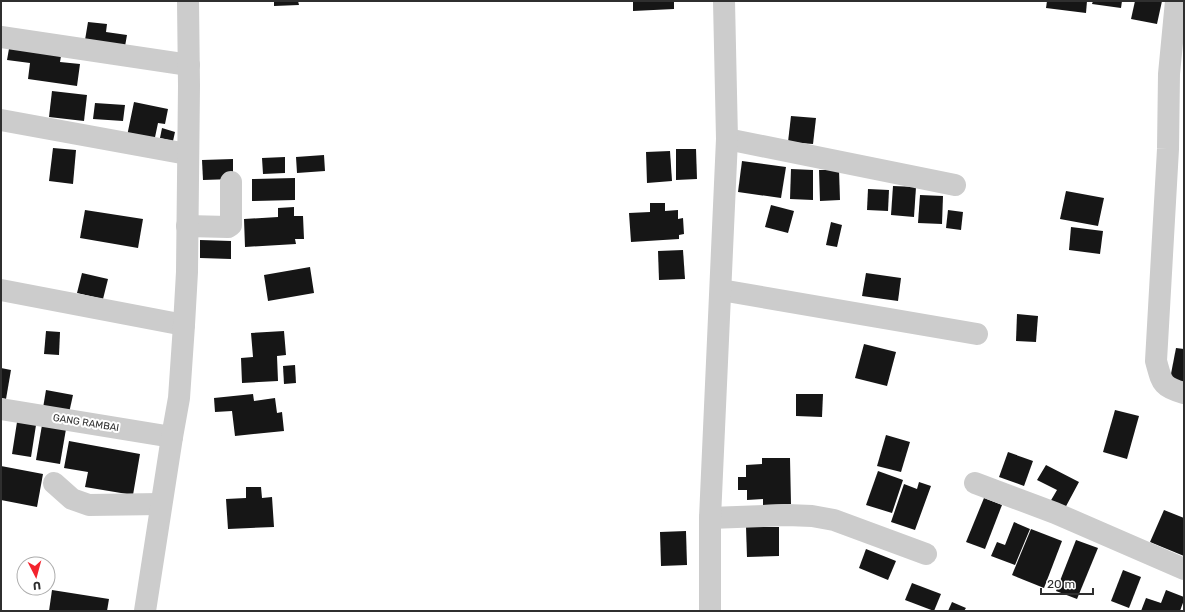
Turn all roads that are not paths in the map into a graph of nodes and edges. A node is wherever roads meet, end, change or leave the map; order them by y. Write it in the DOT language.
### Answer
graph roads {
  1 [pos="188,1"];
  2 [pos="724,1"];
  3 [pos="1176,1"];
  4 [pos="1,38"];
  5 [pos="189,64"];
  6 [pos="1,120"];
  7 [pos="727,139"];
  8 [pos="188,154"];
  9 [pos="231,182"];
  10 [pos="955,184"];
  11 [pos="187,226"];
  12 [pos="1,290"];
  13 [pos="721,290"];
  14 [pos="184,325"];
  15 [pos="977,334"];
  16 [pos="1184,394"];
  17 [pos="1,409"];
  18 [pos="172,437"];
  19 [pos="54,483"];
  20 [pos="975,483"];
  21 [pos="161,504"];
  22 [pos="710,518"];
  23 [pos="926,554"];
  24 [pos="1184,569"];
  25 [pos="145,611"];
  26 [pos="710,611"];
  1 -- 5 [label="street"];
  2 -- 7 [label="street"];
  3 -- 16 [label="street"];
  4 -- 5 [label="street"];
  5 -- 8 [label="street"];
  6 -- 8 [label="street"];
  7 -- 10 [label="street"];
  7 -- 13 [label="street"];
  8 -- 11 [label="street"];
  9 -- 11 [label="street"];
  11 -- 14 [label="street"];
  12 -- 14 [label="street"];
  13 -- 15 [label="street"];
  13 -- 22 [label="street"];
  14 -- 18 [label="street"];
  17 -- 18 [label="street, GANG RAMBAI"];
  18 -- 21 [label="street"];
  19 -- 21 [label="street"];
  20 -- 24 [label="street"];
  21 -- 25 [label="street"];
  22 -- 23 [label="street"];
  22 -- 26 [label="street"];
}
